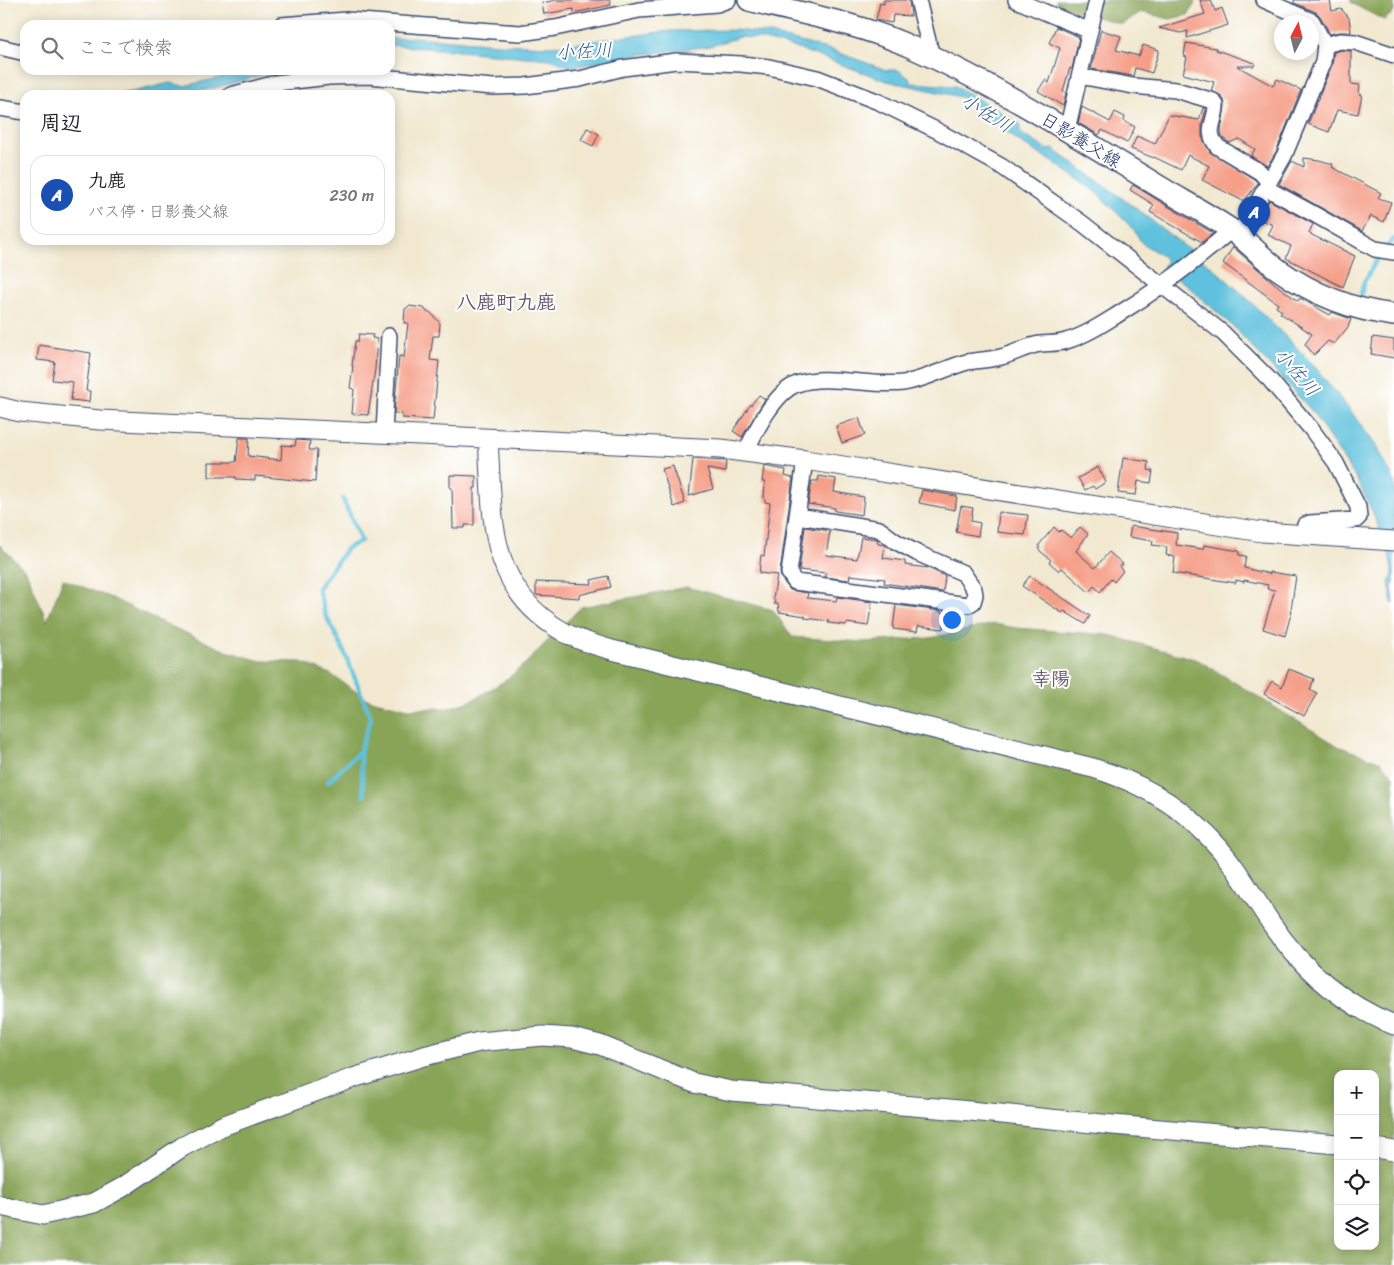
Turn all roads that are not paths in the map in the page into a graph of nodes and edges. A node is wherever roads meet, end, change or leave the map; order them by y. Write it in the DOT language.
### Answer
graph roads {
  1 [pos="728,0"];
  2 [pos="750,0"];
  3 [pos="918,0"];
  4 [pos="1016,0"];
  5 [pos="1096,0"];
  6 [pos="1264,0"];
  7 [pos="395,24"];
  8 [pos="1090,31"];
  9 [pos="1325,45"];
  10 [pos="0,47"];
  11 [pos="20,53"];
  12 [pos="1394,54"];
  13 [pos="932,57"];
  14 [pos="1079,76"];
  15 [pos="249,90"];
  16 [pos="0,108"];
  17 [pos="20,111"];
  18 [pos="1066,130"];
  19 [pos="1267,185"];
  20 [pos="1235,233"];
  21 [pos="1394,252"];
  22 [pos="1165,285"];
  23 [pos="1394,315"];
  24 [pos="389,336"];
  25 [pos="0,407"];
  26 [pos="384,433"];
  27 [pos="488,438"];
  28 [pos="746,452"];
  29 [pos="805,460"];
  30 [pos="798,516"];
  31 [pos="1303,535"];
  32 [pos="1394,541"];
  33 [pos="1394,1025"];
  34 [pos="1334,1144"];
  35 [pos="1379,1148"];
  36 [pos="1394,1150"];
  37 [pos="0,1206"];
  1 -- 7 [label="street"];
  2 -- 13 [label="main road, 日影養父線"];
  3 -- 13 [label="street"];
  4 -- 8 [label="street"];
  5 -- 8 [label="street"];
  6 -- 9 [label="street"];
  8 -- 14 [label="street"];
  9 -- 12 [label="street"];
  9 -- 19 [label="street"];
  10 -- 11 [label="street"];
  13 -- 18 [label="main road, 日影養父線"];
  14 -- 18 [label="street"];
  14 -- 19 [label="street"];
  15 -- 22 [label="street"];
  16 -- 17 [label="street"];
  18 -- 20 [label="main road, 日影養父線"];
  19 -- 20 [label="street"];
  19 -- 21 [label="street"];
  20 -- 22 [label="street"];
  20 -- 23 [label="main road, 日影養父線"];
  22 -- 28 [label="street"];
  22 -- 31 [label="street"];
  24 -- 26 [label="street"];
  25 -- 26 [label="street"];
  26 -- 27 [label="street"];
  27 -- 28 [label="street"];
  27 -- 33 [label="street"];
  28 -- 29 [label="street"];
  29 -- 30 [label="street"];
  29 -- 31 [label="street"];
  30 -- 30 [label="street"];
  31 -- 32 [label="street"];
  34 -- 37 [label="street"];
  35 -- 36 [label="street"];
}
